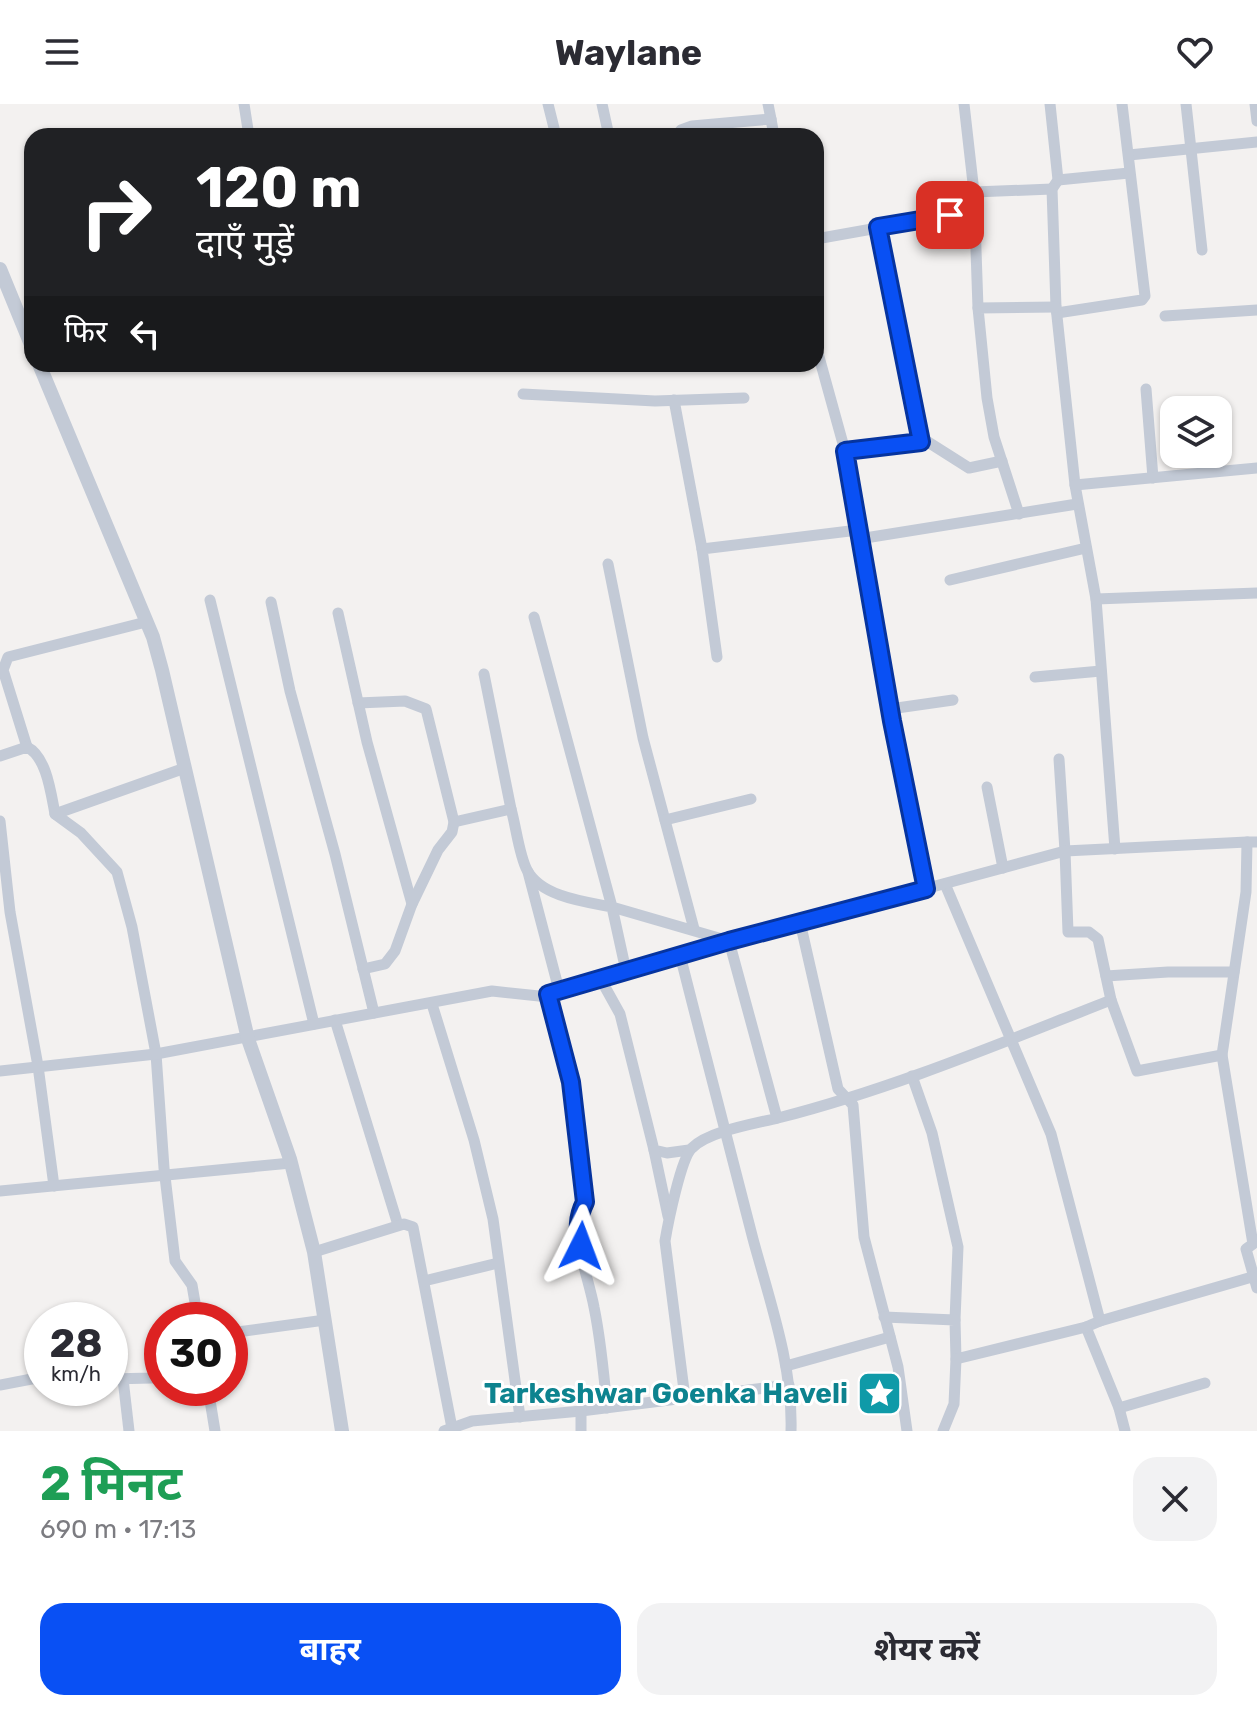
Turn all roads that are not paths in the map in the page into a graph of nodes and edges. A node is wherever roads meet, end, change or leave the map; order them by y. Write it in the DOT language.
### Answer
graph roads {
  1 [pos="244,104"];
  2 [pos="548,104"];
  3 [pos="602,104"];
  4 [pos="768,104"];
  5 [pos="964,104"];
  6 [pos="1050,104"];
  7 [pos="1122,104"];
  8 [pos="1186,104"];
  9 [pos="1255,104"];
  10 [pos="771,119"];
  11 [pos="1257,121"];
  12 [pos="248,128"];
  13 [pos="554,128"];
  14 [pos="607,128"];
  15 [pos="686,128"];
  16 [pos="773,128"];
  17 [pos="1257,142"];
  18 [pos="1191,149"];
  19 [pos="1129,155"];
  20 [pos="1129,173"];
  21 [pos="1055,185"];
  22 [pos="974,192"];
  23 [pos="973,211"];
  24 [pos="878,227"];
  25 [pos="824,237"];
  26 [pos="1202,250"];
  27 [pos="0,269"];
  28 [pos="978,308"];
  29 [pos="1057,310"];
  30 [pos="1257,310"];
  31 [pos="1165,316"];
  32 [pos="24,328"];
  33 [pos="47,372"];
  34 [pos="823,372"];
  35 [pos="1146,389"];
  36 [pos="523,394"];
  37 [pos="744,398"];
  38 [pos="674,400"];
  39 [pos="921,442"];
  40 [pos="845,451"];
  41 [pos="1002,461"];
  42 [pos="1257,468"];
  43 [pos="1153,478"];
  44 [pos="1075,485"];
  45 [pos="1077,504"];
  46 [pos="1019,514"];
  47 [pos="858,535"];
  48 [pos="1086,548"];
  49 [pos="702,549"];
  50 [pos="608,564"];
  51 [pos="950,580"];
  52 [pos="1257,593"];
  53 [pos="1096,599"];
  54 [pos="210,600"];
  55 [pos="271,602"];
  56 [pos="338,613"];
  57 [pos="534,617"];
  58 [pos="146,622"];
  59 [pos="717,657"];
  60 [pos="1101,671"];
  61 [pos="484,674"];
  62 [pos="1035,677"];
  63 [pos="953,700"];
  64 [pos="358,703"];
  65 [pos="890,709"];
  66 [pos="27,747"];
  67 [pos="0,756"];
  68 [pos="1059,759"];
  69 [pos="185,768"];
  70 [pos="987,787"];
  71 [pos="751,799"];
  72 [pos="511,809"];
  73 [pos="55,814"];
  74 [pos="665,820"];
  75 [pos="0,821"];
  76 [pos="454,822"];
  77 [pos="1252,842"];
  78 [pos="1115,849"];
  79 [pos="1065,851"];
  80 [pos="1003,868"];
  81 [pos="528,871"];
  82 [pos="945,884"];
  83 [pos="4,888"];
  84 [pos="926,889"];
  85 [pos="412,904"];
  86 [pos="612,907"];
  87 [pos="800,922"];
  88 [pos="694,929"];
  89 [pos="729,941"];
  90 [pos="680,955"];
  91 [pos="363,969"];
  92 [pos="626,971"];
  93 [pos="1234,972"];
  94 [pos="1106,976"];
  95 [pos="600,978"];
  96 [pos="554,992"];
  97 [pos="1111,1000"];
  98 [pos="432,1004"];
  99 [pos="374,1013"];
  100 [pos="335,1020"];
  101 [pos="314,1024"];
  102 [pos="248,1039"];
  103 [pos="1011,1039"];
  104 [pos="156,1054"];
  105 [pos="1222,1055"];
  106 [pos="38,1066"];
  107 [pos="0,1071"];
  108 [pos="912,1076"];
  109 [pos="848,1100"];
  110 [pos="777,1118"];
  111 [pos="725,1132"];
  112 [pos="654,1150"];
  113 [pos="689,1150"];
  114 [pos="291,1163"];
  115 [pos="164,1174"];
  116 [pos="54,1186"];
  117 [pos="0,1191"];
  118 [pos="668,1218"];
  119 [pos="398,1225"];
  120 [pos="1255,1243"];
  121 [pos="314,1252"];
  122 [pos="498,1263"];
  123 [pos="424,1281"];
  124 [pos="1254,1283"];
  125 [pos="195,1302"];
  126 [pos="884,1317"];
  127 [pos="325,1320"];
  128 [pos="955,1320"];
  129 [pos="1100,1321"];
  130 [pos="1086,1327"];
  131 [pos="248,1331"];
  132 [pos="890,1337"];
  133 [pos="956,1359"];
  134 [pos="786,1366"];
  135 [pos="24,1380"];
  136 [pos="1205,1383"];
  137 [pos="0,1385"];
  138 [pos="789,1385"];
  139 [pos="685,1398"];
  140 [pos="123,1406"];
  141 [pos="211,1406"];
  142 [pos="607,1408"];
  143 [pos="1119,1408"];
  144 [pos="581,1411"];
  145 [pos="520,1417"];
  146 [pos="448,1430"];
  147 [pos="129,1431"];
  148 [pos="215,1431"];
  149 [pos="342,1431"];
  150 [pos="581,1431"];
  151 [pos="791,1431"];
  152 [pos="907,1431"];
  153 [pos="943,1431"];
  154 [pos="1125,1431"];
  1 -- 12 [label="street"];
  2 -- 13 [label="street"];
  3 -- 14 [label="street"];
  4 -- 10 [label="street"];
  5 -- 22 [label="street"];
  6 -- 21 [label="street"];
  7 -- 19 [label="street"];
  8 -- 18 [label="street"];
  9 -- 11 [label="street"];
  10 -- 15 [label="street"];
  10 -- 16 [label="street"];
  17 -- 18 [label="street"];
  18 -- 19 [label="street"];
  18 -- 26 [label="street"];
  19 -- 20 [label="street"];
  20 -- 21 [label="street"];
  20 -- 29 [label="street"];
  21 -- 22 [label="street"];
  21 -- 29 [label="street"];
  22 -- 23 [label="street"];
  23 -- 24 [label="street"];
  23 -- 28 [label="street"];
  24 -- 25 [label="street"];
  24 -- 39 [label="street"];
  27 -- 32 [label="street"];
  28 -- 29 [label="street"];
  28 -- 41 [label="street"];
  29 -- 44 [label="street"];
  30 -- 31 [label="street"];
  33 -- 58 [label="street"];
  34 -- 40 [label="street"];
  35 -- 43 [label="street"];
  36 -- 38 [label="street"];
  37 -- 38 [label="street"];
  38 -- 49 [label="street"];
  39 -- 40 [label="street"];
  39 -- 41 [label="street"];
  40 -- 47 [label="street"];
  41 -- 46 [label="street"];
  42 -- 43 [label="street"];
  43 -- 44 [label="street"];
  44 -- 45 [label="street"];
  45 -- 46 [label="street"];
  45 -- 48 [label="street"];
  46 -- 47 [label="street"];
  47 -- 49 [label="street"];
  47 -- 65 [label="street"];
  48 -- 51 [label="street"];
  48 -- 53 [label="street"];
  49 -- 59 [label="street"];
  50 -- 74 [label="street"];
  52 -- 53 [label="street"];
  53 -- 60 [label="street"];
  54 -- 101 [label="street"];
  55 -- 91 [label="street"];
  56 -- 64 [label="street"];
  57 -- 86 [label="street"];
  58 -- 66 [label="street"];
  58 -- 69 [label="street"];
  60 -- 62 [label="street"];
  60 -- 78 [label="street"];
  61 -- 72 [label="street"];
  63 -- 65 [label="street"];
  64 -- 76 [label="street"];
  64 -- 85 [label="street"];
  65 -- 84 [label="street"];
  66 -- 67 [label="street"];
  66 -- 73 [label="street"];
  68 -- 79 [label="street"];
  69 -- 73 [label="street"];
  69 -- 102 [label="street"];
  70 -- 80 [label="street"];
  71 -- 74 [label="street"];
  72 -- 76 [label="street"];
  72 -- 81 [label="street"];
  73 -- 104 [label="street"];
  74 -- 88 [label="street"];
  75 -- 83 [label="street"];
  76 -- 85 [label="street"];
  77 -- 78 [label="street"];
  77 -- 93 [label="street"];
  78 -- 79 [label="street"];
  79 -- 80 [label="street"];
  79 -- 94 [label="street"];
  80 -- 82 [label="street"];
  81 -- 86 [label="street"];
  81 -- 96 [label="street"];
  82 -- 84 [label="street"];
  82 -- 103 [label="street"];
  83 -- 106 [label="street"];
  84 -- 87 [label="street"];
  85 -- 91 [label="street"];
  86 -- 88 [label="street"];
  86 -- 92 [label="street"];
  87 -- 89 [label="street"];
  87 -- 109 [label="street"];
  88 -- 89 [label="street"];
  89 -- 90 [label="street"];
  89 -- 110 [label="street"];
  90 -- 92 [label="street"];
  90 -- 111 [label="street"];
  91 -- 99 [label="street"];
  92 -- 95 [label="street"];
  93 -- 94 [label="street"];
  93 -- 105 [label="street"];
  94 -- 97 [label="street"];
  95 -- 96 [label="street"];
  95 -- 112 [label="street"];
  96 -- 98 [label="street"];
  96 -- 142 [label="street"];
  97 -- 103 [label="street"];
  97 -- 105 [label="street"];
  98 -- 99 [label="street"];
  98 -- 122 [label="street"];
  99 -- 100 [label="street"];
  100 -- 101 [label="street"];
  100 -- 119 [label="street"];
  101 -- 102 [label="street"];
  102 -- 104 [label="street"];
  102 -- 114 [label="street"];
  103 -- 108 [label="street"];
  103 -- 129 [label="street"];
  104 -- 106 [label="street"];
  104 -- 115 [label="street"];
  105 -- 120 [label="street"];
  106 -- 107 [label="street"];
  106 -- 116 [label="street"];
  108 -- 109 [label="street"];
  108 -- 128 [label="street"];
  109 -- 110 [label="street"];
  109 -- 126 [label="street"];
  110 -- 111 [label="street"];
  111 -- 113 [label="street"];
  111 -- 134 [label="street"];
  112 -- 113 [label="street"];
  112 -- 118 [label="street"];
  113 -- 118 [label="street"];
  114 -- 115 [label="street"];
  114 -- 121 [label="street"];
  115 -- 116 [label="street"];
  115 -- 125 [label="street"];
  116 -- 117 [label="street"];
  118 -- 139 [label="street"];
  119 -- 121 [label="street"];
  119 -- 123 [label="street"];
  120 -- 124 [label="street"];
  121 -- 127 [label="street"];
  122 -- 123 [label="street"];
  122 -- 145 [label="street"];
  123 -- 146 [label="street"];
  124 -- 129 [label="street"];
  126 -- 128 [label="street"];
  126 -- 132 [label="street"];
  127 -- 131 [label="street"];
  127 -- 149 [label="street"];
  128 -- 133 [label="street"];
  129 -- 130 [label="street"];
  130 -- 133 [label="street"];
  130 -- 143 [label="street"];
  132 -- 134 [label="street"];
  132 -- 152 [label="street"];
  133 -- 153 [label="street"];
  134 -- 138 [label="street"];
  135 -- 137 [label="street"];
  136 -- 143 [label="street"];
  138 -- 139 [label="street"];
  138 -- 151 [label="street"];
  139 -- 142 [label="street"];
  140 -- 147 [label="street"];
  141 -- 148 [label="street"];
  142 -- 144 [label="street"];
  143 -- 154 [label="street"];
  144 -- 145 [label="street"];
  144 -- 150 [label="street"];
  145 -- 146 [label="street"];
}
